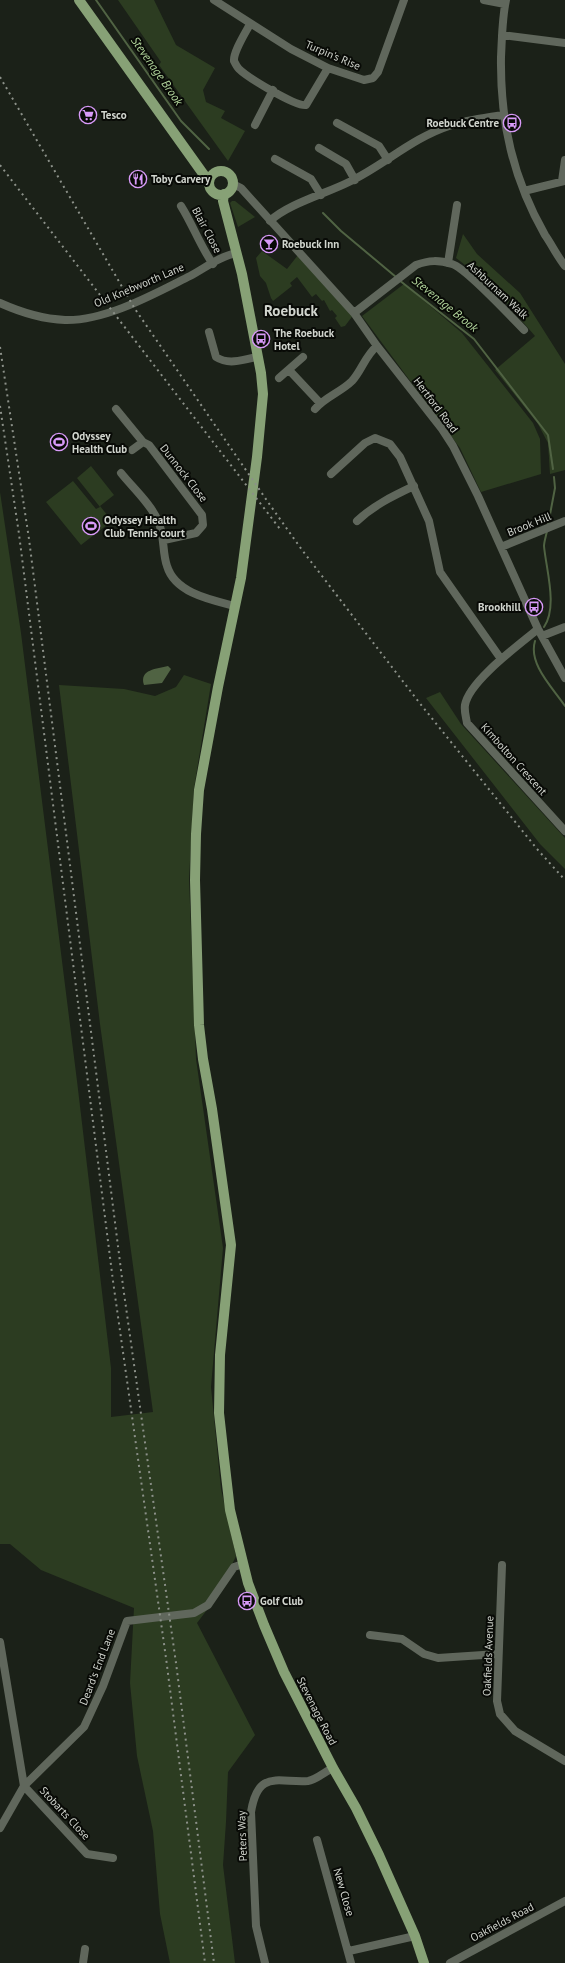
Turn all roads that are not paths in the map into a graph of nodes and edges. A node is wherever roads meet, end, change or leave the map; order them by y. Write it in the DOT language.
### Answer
graph roads {
  1 [pos="79,0"];
  2 [pos="214,0"];
  3 [pos="404,0"];
  4 [pos="484,0"];
  5 [pos="506,2"];
  6 [pos="250,24"];
  7 [pos="502,35"];
  8 [pos="565,44"];
  9 [pos="328,68"];
  10 [pos="273,90"];
  11 [pos="503,115"];
  12 [pos="337,123"];
  13 [pos="255,125"];
  14 [pos="319,148"];
  15 [pos="275,159"];
  16 [pos="388,160"];
  17 [pos="565,160"];
  18 [pos="196,164"];
  19 [pos="217,172"];
  20 [pos="355,180"];
  21 [pos="564,181"];
  22 [pos="209,182"];
  23 [pos="233,184"];
  24 [pos="524,191"];
  25 [pos="224,194"];
  26 [pos="321,195"];
  27 [pos="457,205"];
  28 [pos="181,206"];
  29 [pos="270,221"];
  30 [pos="237,253"];
  31 [pos="448,263"];
  32 [pos="213,264"];
  33 [pos="565,266"];
  34 [pos="0,303"];
  35 [pos="354,313"];
  36 [pos="524,330"];
  37 [pos="209,332"];
  38 [pos="376,346"];
  39 [pos="258,357"];
  40 [pos="303,357"];
  41 [pos="289,370"];
  42 [pos="279,378"];
  43 [pos="116,409"];
  44 [pos="143,442"];
  45 [pos="132,450"];
  46 [pos="121,473"];
  47 [pos="331,474"];
  48 [pos="414,486"];
  49 [pos="357,521"];
  50 [pos="565,522"];
  51 [pos="164,540"];
  52 [pos="501,547"];
  53 [pos="235,606"];
  54 [pos="565,627"];
  55 [pos="540,632"];
  56 [pos="501,659"];
  57 [pos="565,678"];
  58 [pos="565,831"];
  59 [pos="243,1564"];
  60 [pos="502,1565"];
  61 [pos="370,1634"];
  62 [pos="0,1642"];
  63 [pos="498,1654"];
  64 [pos="565,1761"];
  65 [pos="333,1768"];
  66 [pos="24,1786"];
  67 [pos="0,1828"];
  68 [pos="317,1840"];
  69 [pos="113,1858"];
  70 [pos="565,1901"];
  71 [pos="415,1936"];
  72 [pos="85,1949"];
  73 [pos="349,1951"];
  74 [pos="83,1963"];
  75 [pos="265,1963"];
  76 [pos="351,1963"];
  77 [pos="424,1963"];
  78 [pos="450,1963"];
  1 -- 18 [label="main road"];
  2 -- 6 [label="street, Turpin's Rise"];
  3 -- 9 [label="street, Turpin's Rise"];
  4 -- 5 [label="street"];
  5 -- 7 [label="street"];
  6 -- 9 [label="street, Turpin's Rise"];
  6 -- 10 [label="street"];
  7 -- 8 [label="street"];
  7 -- 11 [label="street"];
  9 -- 10 [label="street"];
  10 -- 13 [label="street"];
  11 -- 16 [label="street"];
  11 -- 24 [label="street"];
  12 -- 16 [label="street"];
  14 -- 20 [label="street"];
  15 -- 26 [label="street"];
  16 -- 20 [label="street"];
  17 -- 21 [label="street"];
  18 -- 19 [label="main road"];
  18 -- 22 [label="main road"];
  19 -- 22 [label="main road"];
  19 -- 23 [label="main road"];
  20 -- 26 [label="street"];
  21 -- 24 [label="street"];
  22 -- 25 [label="main road"];
  23 -- 25 [label="main road"];
  23 -- 29 [label="street, Hertford Road"];
  24 -- 33 [label="street"];
  25 -- 30 [label="main road, Stevenage Road"];
  26 -- 29 [label="street"];
  27 -- 31 [label="street"];
  28 -- 32 [label="street, Blair Close"];
  29 -- 35 [label="street, Hertford Road"];
  30 -- 32 [label="street, Old Knebworth Lane"];
  30 -- 39 [label="main road, Stevenage Road"];
  31 -- 35 [label="street, Ashburnam Walk"];
  31 -- 36 [label="street, Ashburnam Walk"];
  32 -- 34 [label="street, Old Knebworth Lane"];
  35 -- 38 [label="street, Hertford Road"];
  37 -- 39 [label="street"];
  38 -- 41 [label="street"];
  38 -- 52 [label="street, Hertford Road"];
  39 -- 53 [label="main road, Stevenage Road"];
  40 -- 41 [label="street"];
  41 -- 42 [label="street"];
  43 -- 44 [label="street, Dunnock Close"];
  44 -- 45 [label="street, Dunnock Close"];
  44 -- 51 [label="street, Dunnock Close"];
  46 -- 51 [label="street"];
  47 -- 48 [label="street"];
  48 -- 49 [label="street"];
  48 -- 56 [label="street"];
  50 -- 52 [label="street, Brook Hill"];
  51 -- 53 [label="street"];
  52 -- 55 [label="street, Hertford Road"];
  53 -- 59 [label="main road, Stevenage Road"];
  54 -- 55 [label="street, Kimbolton Crescent"];
  55 -- 56 [label="street, Kimbolton Crescent"];
  55 -- 57 [label="street, Hertford Road"];
  56 -- 58 [label="street, Kimbolton Crescent"];
  59 -- 65 [label="main road, Stevenage Road"];
  59 -- 66 [label="street, Deard's End Lane"];
  60 -- 63 [label="street, Oakfields Avenue"];
  61 -- 63 [label="street"];
  62 -- 66 [label="street"];
  63 -- 64 [label="street, Oakfields Avenue"];
  65 -- 71 [label="main road, Stevenage Road"];
  65 -- 75 [label="street, Peters Way"];
  66 -- 67 [label="street, Deard's End Lane"];
  66 -- 69 [label="street, Stobarts Close"];
  68 -- 73 [label="street, New Close"];
  70 -- 78 [label="street, Oakfields Road"];
  71 -- 73 [label="street"];
  71 -- 77 [label="main road, Stevenage Road"];
  72 -- 74 [label="street"];
  73 -- 76 [label="street, New Close"];
}
